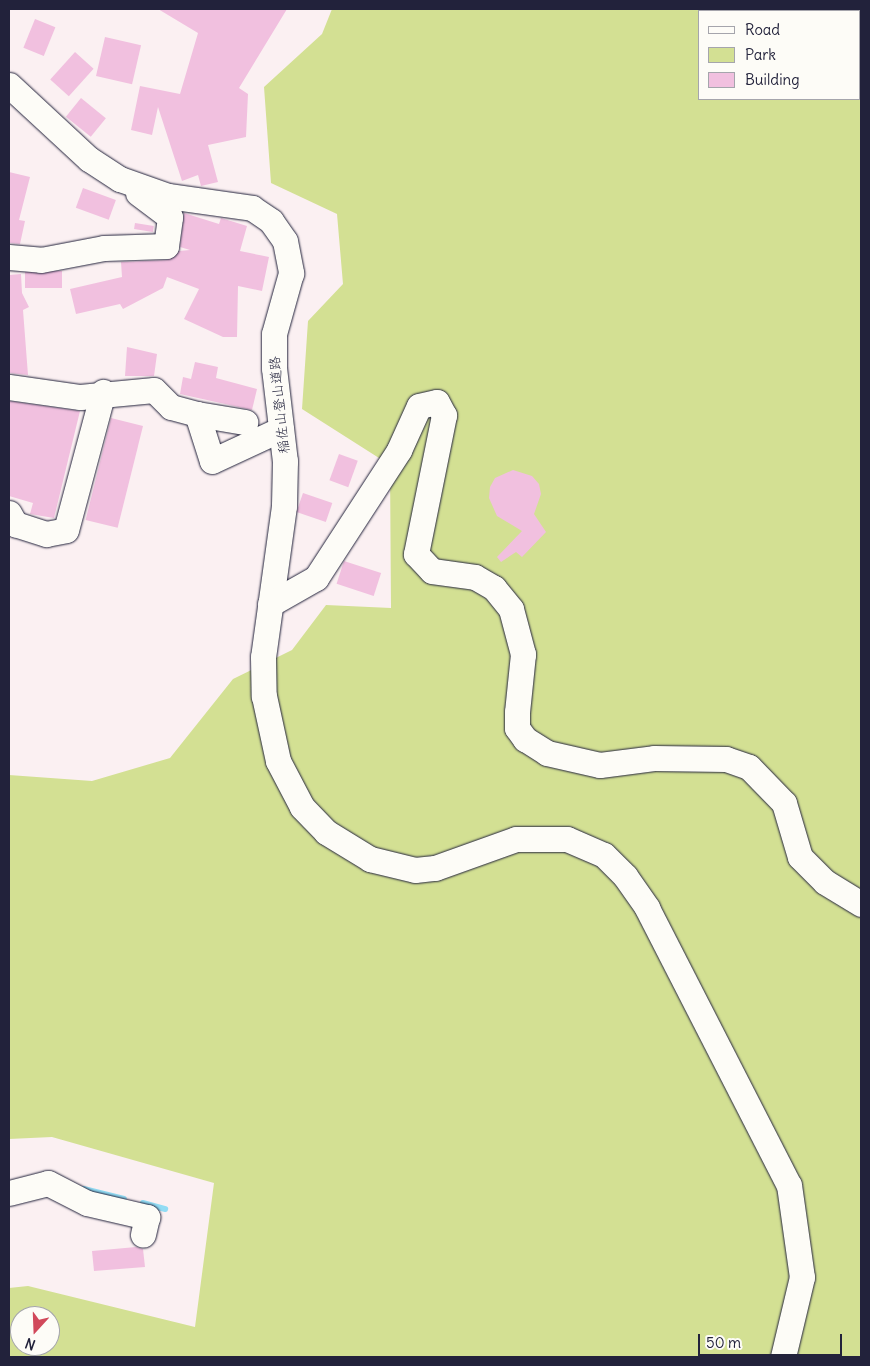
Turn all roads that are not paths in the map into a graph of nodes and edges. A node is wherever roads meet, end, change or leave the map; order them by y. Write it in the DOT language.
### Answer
graph roads {
  1 [pos="9,84"];
  2 [pos="120,179"];
  3 [pos="9,257"];
  4 [pos="9,387"];
  5 [pos="104,392"];
  6 [pos="197,414"];
  7 [pos="246,422"];
  8 [pos="281,429"];
  9 [pos="9,514"];
  10 [pos="270,604"];
  11 [pos="861,904"];
  12 [pos="9,1193"];
  13 [pos="143,1235"];
  14 [pos="783,1357"];
  1 -- 2 [label="street, 稲佐山登山道路"];
  2 -- 3 [label="street"];
  2 -- 8 [label="street, 稲佐山登山道路"];
  4 -- 5 [label="street"];
  5 -- 6 [label="street"];
  5 -- 9 [label="street"];
  6 -- 7 [label="street"];
  6 -- 8 [label="street"];
  8 -- 10 [label="street, 稲佐山登山道路"];
  10 -- 11 [label="street"];
  10 -- 14 [label="street, 稲佐山登山道路"];
  12 -- 13 [label="street"];
}
